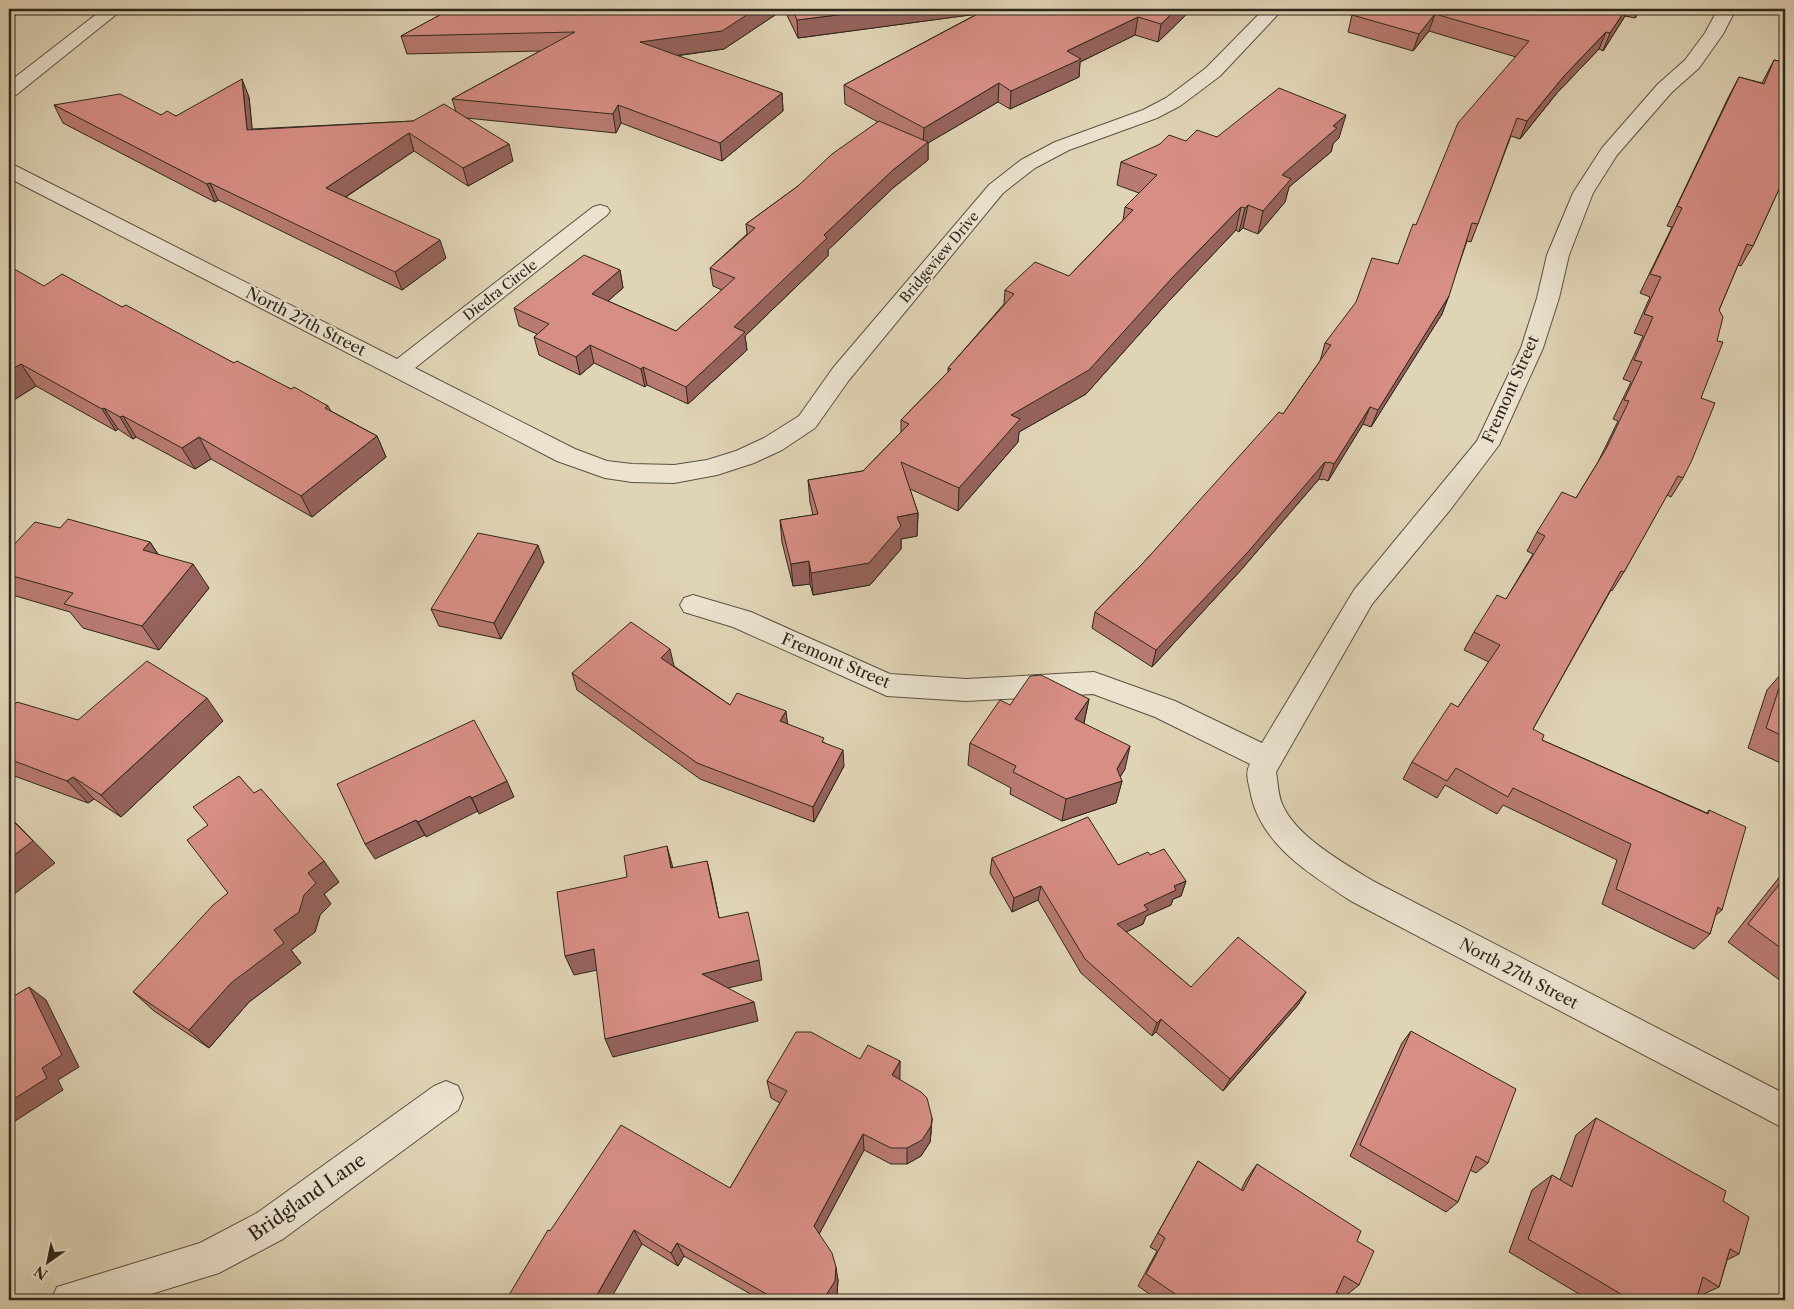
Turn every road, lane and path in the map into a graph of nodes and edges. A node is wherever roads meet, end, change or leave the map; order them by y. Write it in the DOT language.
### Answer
graph roads {
  1 [pos="114,9"];
  2 [pos="1274,9"];
  3 [pos="1727,9"];
  4 [pos="9,91"];
  5 [pos="9,170"];
  6 [pos="600,210"];
  7 [pos="400,368"];
  8 [pos="605,470"];
  9 [pos="693,606"];
  10 [pos="1267,760"];
  11 [pos="1270,812"];
  12 [pos="446,1098"];
  13 [pos="1785,1112"];
  14 [pos="70,1300"];
  1 -- 4 [label="street"];
  2 -- 8 [label="street, Bridgeview Drive"];
  3 -- 10 [label="street, Fremont Street"];
  5 -- 7 [label="street, North 27th Street"];
  6 -- 7 [label="street, Diedra Circle"];
  7 -- 8 [label="street, North 27th Street"];
  9 -- 10 [label="street, Fremont Street"];
  10 -- 11 [label="street, Fremont Street"];
  11 -- 13 [label="street, North 27th Street"];
  12 -- 14 [label="street, Bridgland Lane"];
}
